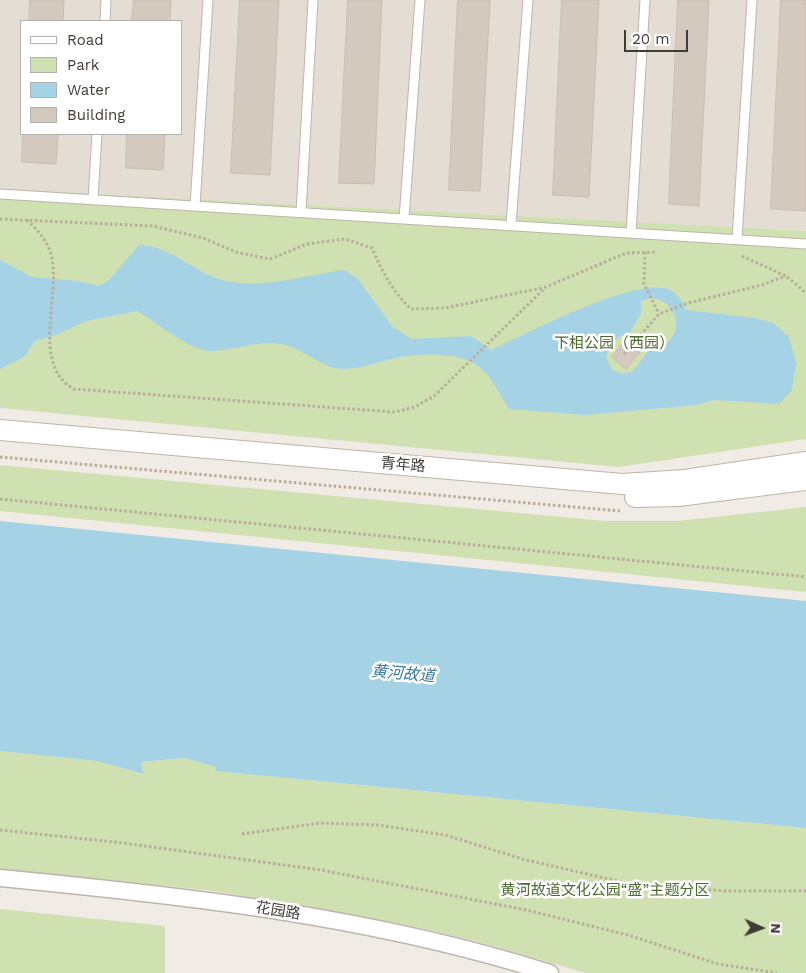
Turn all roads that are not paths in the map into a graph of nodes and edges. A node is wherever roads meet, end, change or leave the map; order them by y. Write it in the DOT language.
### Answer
graph roads {
  1 [pos="106,0"];
  2 [pos="208,0"];
  3 [pos="313,0"];
  4 [pos="420,0"];
  5 [pos="528,0"];
  6 [pos="645,0"];
  7 [pos="752,0"];
  8 [pos="104,20"];
  9 [pos="97,135"];
  10 [pos="0,194"];
  11 [pos="93,199"];
  12 [pos="195,206"];
  13 [pos="301,212"];
  14 [pos="404,219"];
  15 [pos="511,226"];
  16 [pos="631,233"];
  17 [pos="737,239"];
  18 [pos="806,244"];
  19 [pos="0,430"];
  20 [pos="0,442"];
  21 [pos="806,462"];
  22 [pos="806,480"];
  23 [pos="0,878"];
  24 [pos="550,973"];
  1 -- 8 [label="lane"];
  2 -- 12 [label="lane"];
  3 -- 13 [label="lane"];
  4 -- 14 [label="lane"];
  5 -- 15 [label="lane"];
  6 -- 16 [label="lane"];
  7 -- 17 [label="lane"];
  9 -- 11 [label="lane"];
  10 -- 11 [label="lane"];
  11 -- 12 [label="lane"];
  12 -- 13 [label="lane"];
  13 -- 14 [label="lane"];
  14 -- 15 [label="lane"];
  15 -- 16 [label="lane"];
  16 -- 17 [label="lane"];
  17 -- 18 [label="lane"];
  19 -- 21 [label="street, 青年路"];
  20 -- 22 [label="street, 青年路"];
  23 -- 24 [label="street, 花园路"];
}
